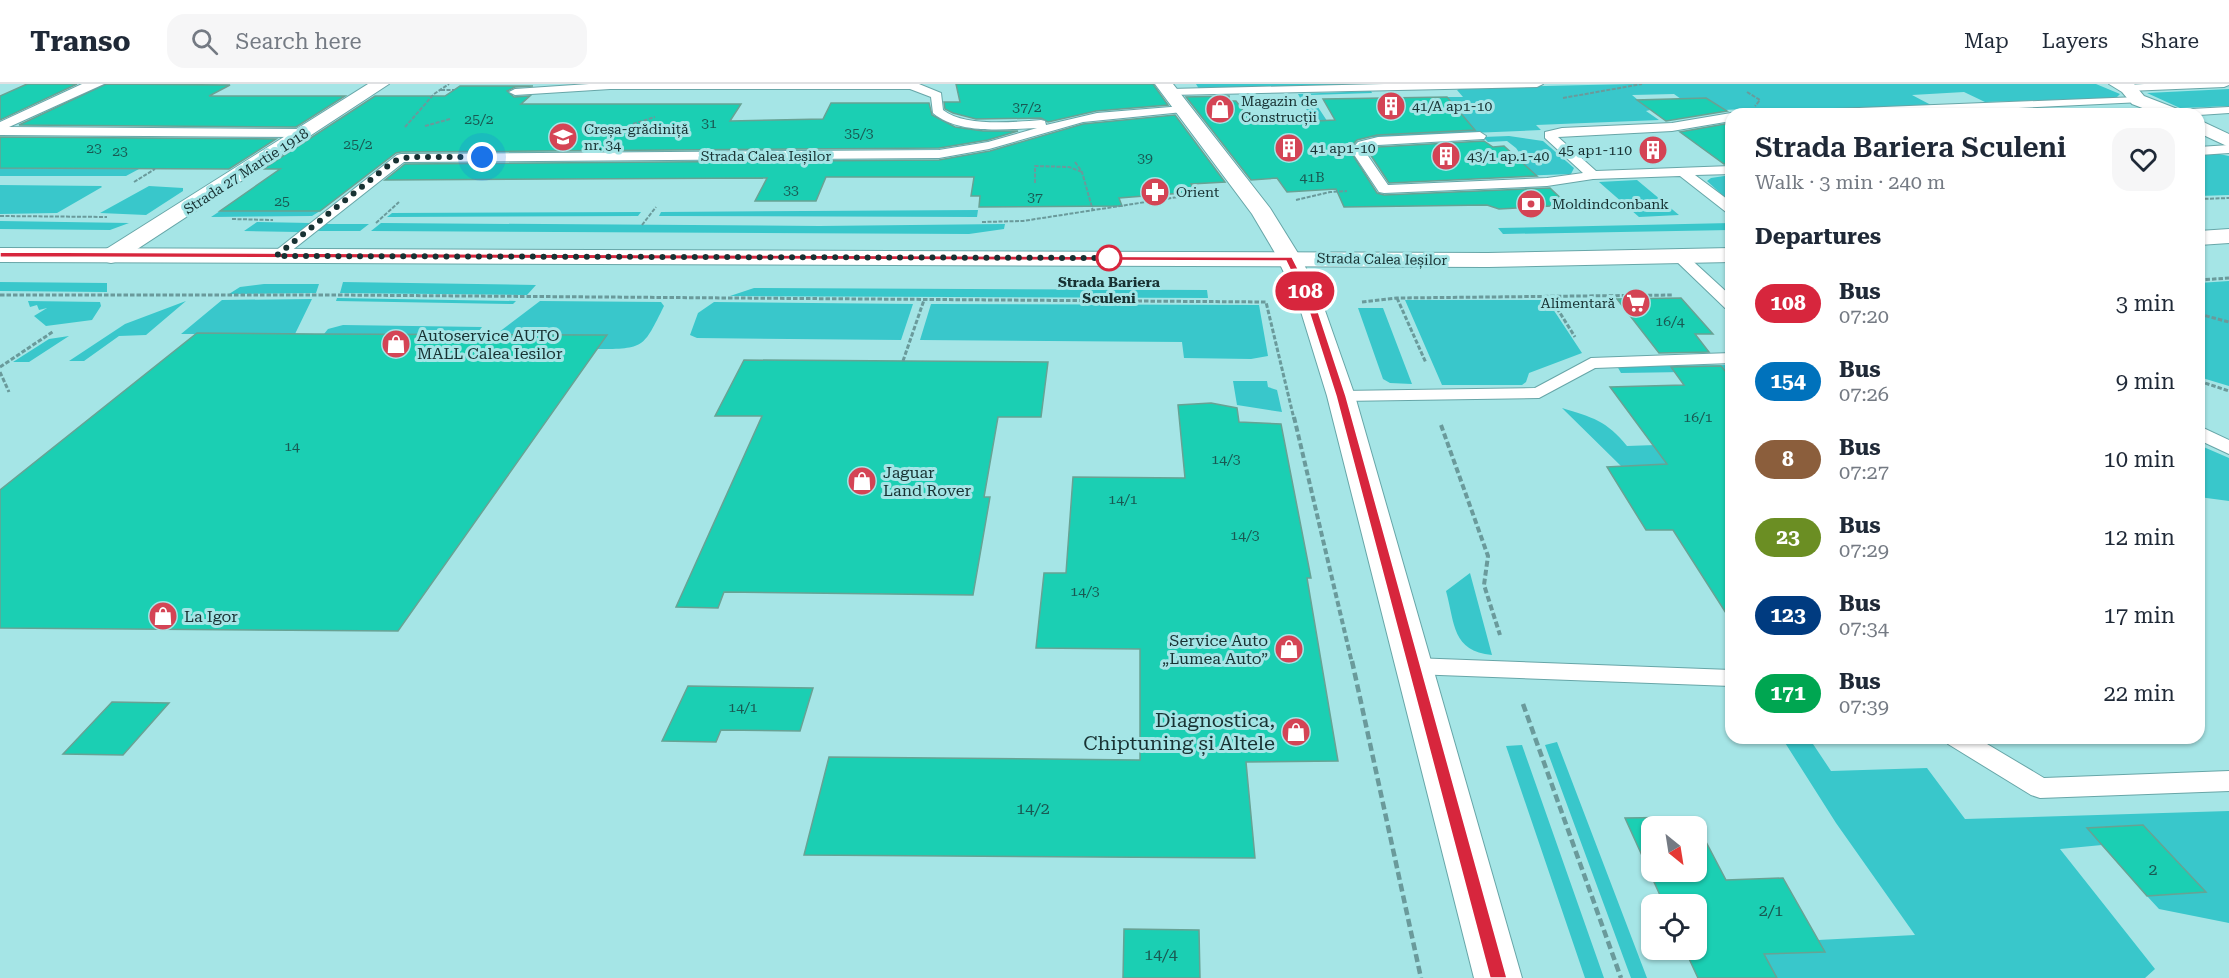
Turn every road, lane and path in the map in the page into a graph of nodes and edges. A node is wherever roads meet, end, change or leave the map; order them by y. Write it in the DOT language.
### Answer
graph roads {
  1 [pos="98,84"];
  2 [pos="380,84"];
  3 [pos="449,84"];
  4 [pos="1538,84"];
  5 [pos="2224,84"];
  6 [pos="612,85"];
  7 [pos="910,85"];
  8 [pos="1170,87"];
  9 [pos="441,90"];
  10 [pos="454,90"];
  11 [pos="2128,91"];
  12 [pos="515,92"];
  13 [pos="1892,108"];
  14 [pos="2163,108"];
  15 [pos="1183,109"];
  16 [pos="2229,110"];
  17 [pos="2205,111"];
  18 [pos="1725,118"];
  19 [pos="1069,122"];
  20 [pos="0,127"];
  21 [pos="2205,129"];
  22 [pos="0,131"];
  23 [pos="400,133"];
  24 [pos="304,134"];
  25 [pos="1480,136"];
  26 [pos="2229,141"];
  27 [pos="2229,149"];
  28 [pos="2205,150"];
  29 [pos="1075,162"];
  30 [pos="155,169"];
  31 [pos="1725,170"];
  32 [pos="1082,172"];
  33 [pos="1683,172"];
  34 [pos="1593,175"];
  35 [pos="134,182"];
  36 [pos="1035,183"];
  37 [pos="1384,189"];
  38 [pos="1207,193"];
  39 [pos="2229,198"];
  40 [pos="2205,200"];
  41 [pos="1290,202"];
  42 [pos="1725,204"];
  43 [pos="656,207"];
  44 [pos="1093,211"];
  45 [pos="0,216"];
  46 [pos="107,218"];
  47 [pos="231,219"];
  48 [pos="321,220"];
  49 [pos="390,221"];
  50 [pos="633,221"];
  51 [pos="645,222"];
  52 [pos="656,222"];
  53 [pos="976,223"];
  54 [pos="2229,236"];
  55 [pos="2205,238"];
  56 [pos="0,255"];
  57 [pos="1725,255"];
  58 [pos="111,256"];
  59 [pos="276,256"];
  60 [pos="1678,256"];
  61 [pos="1289,258"];
  62 [pos="2229,278"];
  63 [pos="2205,280"];
  64 [pos="0,295"];
  65 [pos="1550,297"];
  66 [pos="1397,298"];
  67 [pos="924,300"];
  68 [pos="1725,300"];
  69 [pos="1725,301"];
  70 [pos="1362,302"];
  71 [pos="2205,316"];
  72 [pos="2229,322"];
  73 [pos="54,331"];
  74 [pos="1725,358"];
  75 [pos="903,361"];
  76 [pos="1592,363"];
  77 [pos="0,367"];
  78 [pos="0,372"];
  79 [pos="2205,383"];
  80 [pos="2229,391"];
  81 [pos="9,392"];
  82 [pos="1440,394"];
  83 [pos="1341,396"];
  84 [pos="2205,435"];
  85 [pos="2229,448"];
  86 [pos="1413,666"];
  87 [pos="1725,678"];
  88 [pos="1967,744"];
  89 [pos="2229,781"];
  90 [pos="1421,978"];
  91 [pos="1498,978"];
  1 -- 20 [label="lane"];
  2 -- 24 [label="main road, Strada 27 Martie 1918"];
  3 -- 9 [label="path"];
  4 -- 8 [label="lane"];
  5 -- 11 [label="lane"];
  6 -- 7 [label="lane, Strada Calea Ieșilor"];
  6 -- 12 [label="lane, Strada Calea Ieșilor"];
  7 -- 19 [label="lane, Strada Calea Ieșilor"];
  8 -- 15 [label="main road"];
  9 -- 10 [label="path"];
  9 -- 23 [label="path"];
  11 -- 13 [label="lane"];
  11 -- 14 [label="main road"];
  15 -- 19 [label="lane, Strada Calea Ieșilor"];
  15 -- 61 [label="main road"];
  16 -- 17 [label="lane"];
  18 -- 34 [label="lane"];
  19 -- 48 [label="lane, Strada Calea Ieșilor"];
  21 -- 26 [label="main road"];
  22 -- 24 [label="lane"];
  24 -- 58 [label="main road, Strada 27 Martie 1918"];
  25 -- 37 [label="lane"];
  27 -- 28 [label="lane"];
  29 -- 32 [label="path"];
  30 -- 35 [label="path"];
  31 -- 33 [label="lane"];
  32 -- 36 [label="path"];
  32 -- 44 [label="path"];
  33 -- 34 [label="lane"];
  33 -- 42 [label="lane"];
  34 -- 37 [label="lane"];
  37 -- 41 [label="path"];
  38 -- 44 [label="path"];
  39 -- 40 [label="path"];
  43 -- 51 [label="path"];
  44 -- 53 [label="path"];
  45 -- 46 [label="path"];
  47 -- 48 [label="path"];
  48 -- 49 [label="path"];
  48 -- 59 [label="lane, Strada Calea Ieșilor"];
  50 -- 51 [label="path"];
  51 -- 52 [label="path"];
  54 -- 55 [label="main road"];
  56 -- 58 [label="main road, Strada Calea Ieșilor"];
  57 -- 60 [label="main road, Strada Calea Ieșilor"];
  58 -- 59 [label="main road, Strada Calea Ieșilor"];
  59 -- 61 [label="main road, Strada Calea Ieșilor"];
  60 -- 61 [label="main road, Strada Calea Ieșilor"];
  60 -- 68 [label="lane"];
  61 -- 83 [label="main road"];
  62 -- 63 [label="path"];
  64 -- 67 [label="path"];
  65 -- 66 [label="path"];
  65 -- 69 [label="path"];
  65 -- 76 [label="path"];
  66 -- 70 [label="path"];
  66 -- 82 [label="path"];
  67 -- 75 [label="path"];
  67 -- 90 [label="path"];
  71 -- 72 [label="path"];
  73 -- 77 [label="path"];
  74 -- 76 [label="lane"];
  76 -- 82 [label="lane"];
  78 -- 81 [label="path"];
  79 -- 80 [label="path"];
  82 -- 83 [label="lane"];
  83 -- 86 [label="main road"];
  84 -- 85 [label="lane"];
  86 -- 87 [label="lane"];
  86 -- 91 [label="main road"];
  88 -- 89 [label="lane"];
}
